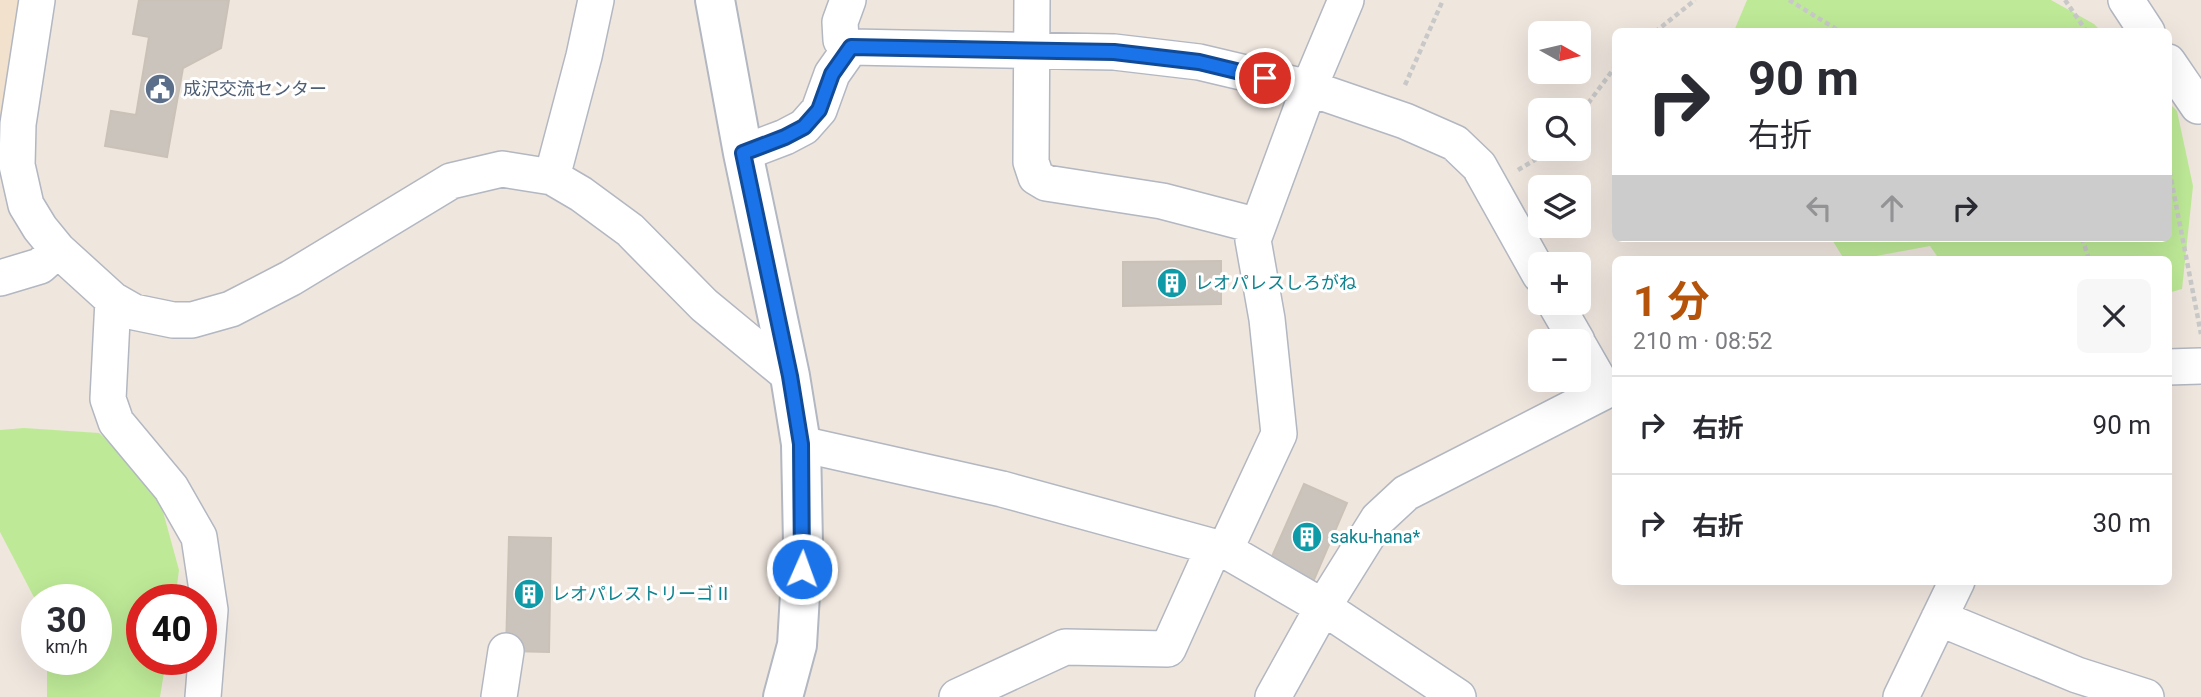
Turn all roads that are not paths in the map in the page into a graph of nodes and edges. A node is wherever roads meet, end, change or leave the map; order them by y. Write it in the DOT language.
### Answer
graph roads {
  1 [pos="37,0"];
  2 [pos="596,0"];
  3 [pos="715,0"];
  4 [pos="848,0"];
  5 [pos="1032,0"];
  6 [pos="1346,0"];
  7 [pos="2126,0"];
  8 [pos="2144,28"];
  9 [pos="851,47"];
  10 [pos="1031,50"];
  11 [pos="2172,68"];
  12 [pos="1309,88"];
  13 [pos="2201,105"];
  14 [pos="743,153"];
  15 [pos="552,177"];
  16 [pos="1258,226"];
  17 [pos="58,250"];
  18 [pos="1528,254"];
  19 [pos="0,278"];
  20 [pos="113,300"];
  21 [pos="1591,361"];
  22 [pos="2201,366"];
  23 [pos="2172,367"];
  24 [pos="790,376"];
  25 [pos="1610,389"];
  26 [pos="801,444"];
  27 [pos="1219,549"];
  28 [pos="1954,585"];
  29 [pos="1323,607"];
  30 [pos="1939,618"];
  31 [pos="506,651"];
  32 [pos="203,697"];
  33 [pos="499,697"];
  34 [pos="783,697"];
  35 [pos="957,697"];
  36 [pos="1273,697"];
  37 [pos="1458,697"];
  38 [pos="1901,697"];
  39 [pos="2146,697"];
  1 -- 17 [label="street"];
  2 -- 15 [label="street"];
  3 -- 14 [label="street"];
  4 -- 9 [label="street"];
  5 -- 10 [label="street"];
  6 -- 12 [label="street"];
  7 -- 8 [label="street"];
  9 -- 10 [label="street"];
  9 -- 14 [label="street"];
  10 -- 12 [label="street"];
  10 -- 16 [label="street"];
  11 -- 13 [label="street"];
  12 -- 16 [label="street"];
  12 -- 18 [label="street"];
  14 -- 24 [label="street"];
  15 -- 20 [label="street"];
  15 -- 24 [label="street"];
  16 -- 27 [label="street"];
  17 -- 19 [label="street"];
  17 -- 20 [label="street"];
  20 -- 32 [label="street"];
  21 -- 25 [label="street"];
  22 -- 23 [label="street"];
  24 -- 26 [label="street"];
  25 -- 29 [label="street"];
  26 -- 27 [label="street"];
  26 -- 34 [label="street"];
  27 -- 29 [label="street"];
  27 -- 35 [label="street"];
  28 -- 30 [label="street"];
  29 -- 36 [label="street"];
  29 -- 37 [label="street"];
  30 -- 38 [label="street"];
  30 -- 39 [label="street"];
  31 -- 33 [label="street"];
}
